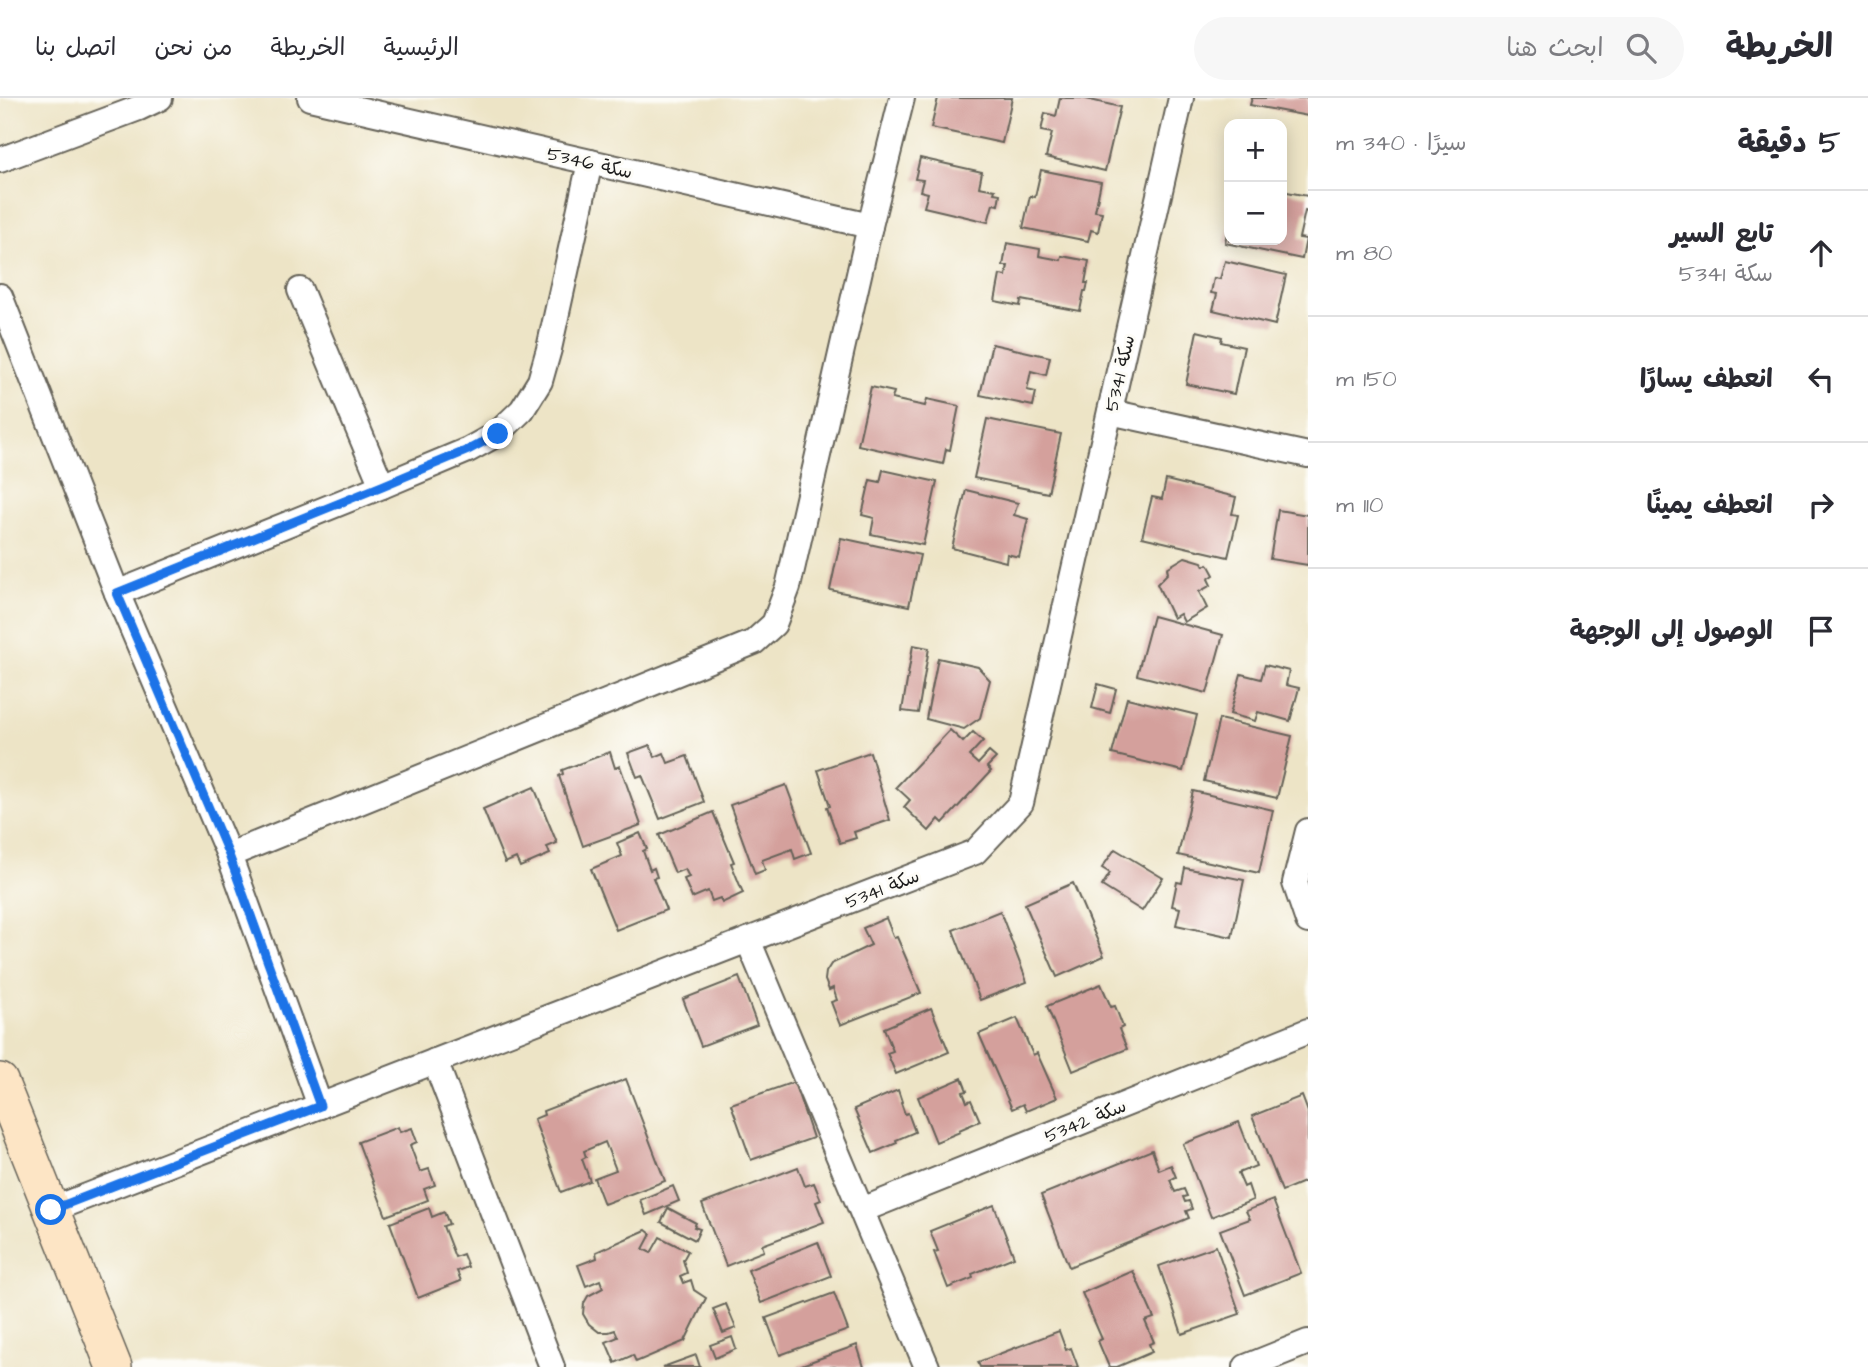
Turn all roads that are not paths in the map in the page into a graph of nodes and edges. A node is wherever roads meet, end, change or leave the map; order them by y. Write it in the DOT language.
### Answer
graph roads {
  1 [pos="160,98"];
  2 [pos="310,98"];
  3 [pos="902,98"];
  4 [pos="1181,98"];
  5 [pos="0,160"];
  6 [pos="590,162"];
  7 [pos="870,226"];
  8 [pos="300,290"];
  9 [pos="0,296"];
  10 [pos="1110,412"];
  11 [pos="1308,455"];
  12 [pos="382,486"];
  13 [pos="117,593"];
  14 [pos="1308,831"];
  15 [pos="229,855"];
  16 [pos="1308,921"];
  17 [pos="748,940"];
  18 [pos="1308,1031"];
  19 [pos="435,1061"];
  20 [pos="0,1081"];
  21 [pos="320,1106"];
  22 [pos="51,1210"];
  23 [pos="862,1210"];
  24 [pos="1308,1342"];
  25 [pos="114,1367"];
  26 [pos="552,1367"];
  27 [pos="927,1367"];
  28 [pos="1246,1367"];
  1 -- 5 [label="street"];
  2 -- 6 [label="street, سكة 5346"];
  3 -- 7 [label="street"];
  4 -- 10 [label="street, سكة 5341"];
  6 -- 7 [label="street, سكة 5346"];
  6 -- 12 [label="street"];
  7 -- 15 [label="street"];
  8 -- 12 [label="street"];
  9 -- 13 [label="street"];
  10 -- 11 [label="street"];
  10 -- 17 [label="street, سكة 5341"];
  12 -- 13 [label="street"];
  13 -- 15 [label="street"];
  14 -- 16 [label="street"];
  15 -- 21 [label="street"];
  17 -- 19 [label="street, سكة 5341"];
  17 -- 23 [label="street"];
  18 -- 23 [label="street, سكة 5342"];
  19 -- 21 [label="street, سكة 5341"];
  19 -- 26 [label="street"];
  20 -- 22 [label="street"];
  21 -- 22 [label="street, سكة 5341"];
  22 -- 25 [label="street"];
  23 -- 27 [label="street"];
  24 -- 28 [label="street"];
}
